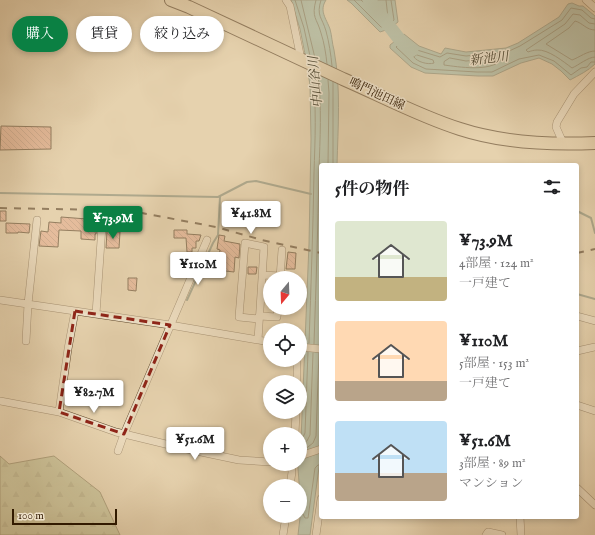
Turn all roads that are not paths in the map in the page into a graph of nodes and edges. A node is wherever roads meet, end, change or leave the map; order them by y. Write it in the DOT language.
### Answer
graph roads {
  1 [pos="171,0"];
  2 [pos="286,0"];
  3 [pos="586,0"];
  4 [pos="595,8"];
  5 [pos="303,60"];
  6 [pos="595,72"];
  7 [pos="595,143"];
  8 [pos="564,145"];
  9 [pos="37,220"];
  10 [pos="102,226"];
  11 [pos="207,240"];
  12 [pos="282,250"];
  13 [pos="280,271"];
  14 [pos="262,274"];
  15 [pos="0,300"];
  16 [pos="28,304"];
  17 [pos="75,311"];
  18 [pos="96,314"];
  19 [pos="277,315"];
  20 [pos="259,317"];
  21 [pos="579,317"];
  22 [pos="595,321"];
  23 [pos="170,324"];
  24 [pos="258,340"];
  25 [pos="26,341"];
  26 [pos="263,341"];
  27 [pos="595,347"];
  28 [pos="307,348"];
  29 [pos="319,349"];
  30 [pos="579,351"];
  31 [pos="0,401"];
  32 [pos="579,406"];
  33 [pos="595,411"];
  34 [pos="59,412"];
  35 [pos="124,434"];
  36 [pos="319,450"];
  37 [pos="118,451"];
  38 [pos="307,454"];
  39 [pos="263,462"];
  40 [pos="579,490"];
  41 [pos="595,505"];
  42 [pos="319,513"];
  43 [pos="520,519"];
  44 [pos="285,523"];
  45 [pos="283,535"];
  46 [pos="316,535"];
  47 [pos="486,535"];
  48 [pos="502,535"];
  49 [pos="521,535"];
  1 -- 5 [label="main road, 鳴門池田線"];
  2 -- 5 [label="street"];
  3 -- 4 [label="street"];
  5 -- 8 [label="main road, 鳴門池田線"];
  6 -- 8 [label="street"];
  7 -- 8 [label="main road, 鳴門池田線"];
  9 -- 16 [label="street"];
  10 -- 18 [label="street"];
  11 -- 23 [label="street"];
  12 -- 13 [label="street"];
  14 -- 20 [label="street"];
  14 -- 20 [label="street"];
  15 -- 16 [label="street"];
  16 -- 17 [label="street"];
  16 -- 25 [label="street"];
  17 -- 18 [label="street"];
  17 -- 34 [label="street"];
  18 -- 23 [label="street"];
  19 -- 20 [label="street"];
  20 -- 24 [label="street"];
  21 -- 22 [label="street"];
  23 -- 24 [label="street"];
  23 -- 35 [label="street"];
  24 -- 26 [label="street"];
  27 -- 30 [label="street"];
  28 -- 29 [label="street"];
  31 -- 34 [label="street"];
  32 -- 33 [label="street"];
  34 -- 35 [label="street"];
  35 -- 37 [label="street"];
  35 -- 39 [label="street"];
  36 -- 38 [label="street"];
  40 -- 41 [label="street"];
  42 -- 46 [label="street"];
  43 -- 49 [label="street"];
  44 -- 45 [label="street"];
  47 -- 48 [label="street"];
}
